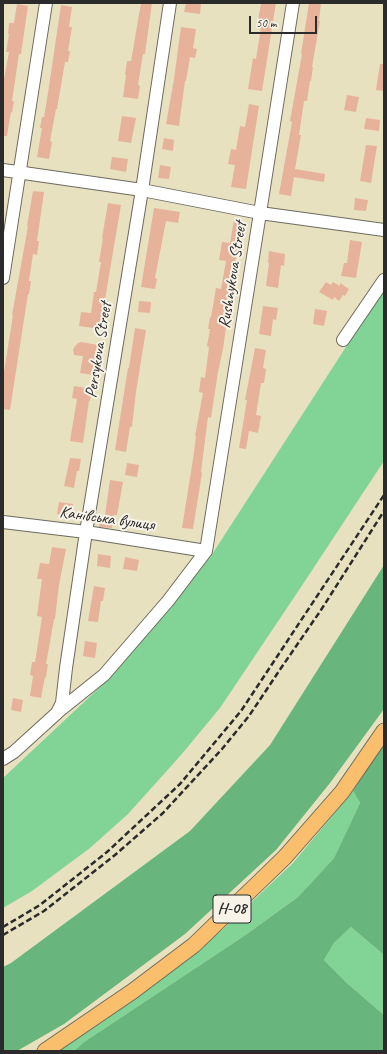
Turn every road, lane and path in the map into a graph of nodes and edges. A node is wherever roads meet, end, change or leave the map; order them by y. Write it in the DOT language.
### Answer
graph roads {
  1 [pos="46,3"];
  2 [pos="170,3"];
  3 [pos="292,3"];
  4 [pos="3,170"];
  5 [pos="20,172"];
  6 [pos="142,190"];
  7 [pos="260,213"];
  8 [pos="384,230"];
  9 [pos="3,278"];
  10 [pos="384,280"];
  11 [pos="343,340"];
  12 [pos="3,522"];
  13 [pos="86,532"];
  14 [pos="206,552"];
  15 [pos="59,708"];
  16 [pos="384,730"];
  17 [pos="3,759"];
  18 [pos="45,1051"];
  1 -- 5 [label="street"];
  2 -- 6 [label="street, Persykova Street"];
  3 -- 7 [label="street, Rushnykova Street"];
  4 -- 5 [label="street"];
  5 -- 6 [label="street"];
  5 -- 9 [label="street"];
  6 -- 7 [label="street"];
  6 -- 13 [label="street, Persykova Street"];
  7 -- 8 [label="street"];
  7 -- 14 [label="street, Rushnykova Street"];
  10 -- 11 [label="street"];
  12 -- 13 [label="street, Канівська вулиця"];
  13 -- 14 [label="street, Канівська вулиця"];
  13 -- 15 [label="street, Persykova Street"];
  14 -- 15 [label="street"];
  15 -- 17 [label="street"];
  16 -- 18 [label="main road, Н-08"];
}
